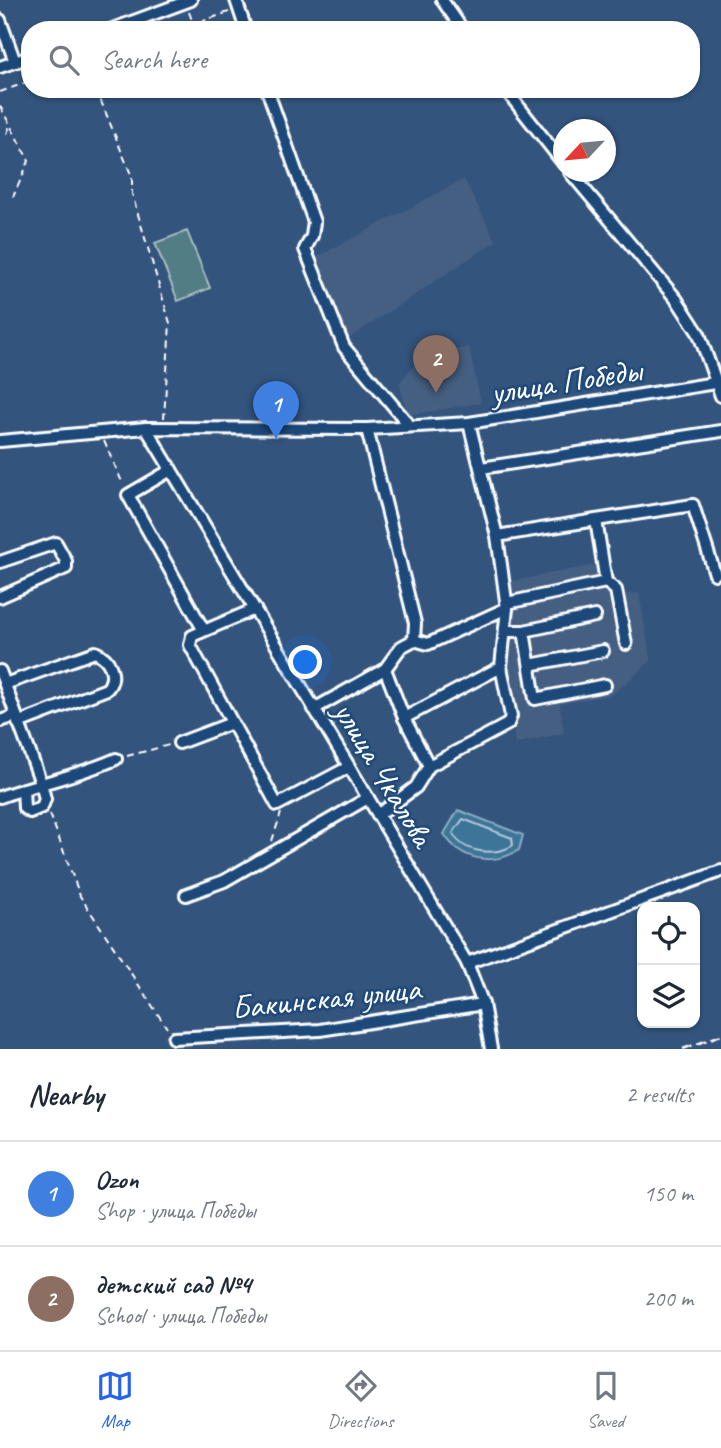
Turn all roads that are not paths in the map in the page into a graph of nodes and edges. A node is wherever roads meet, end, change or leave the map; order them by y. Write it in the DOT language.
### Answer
graph roads {
  1 [pos="191,0"];
  2 [pos="442,0"];
  3 [pos="0,20"];
  4 [pos="134,21"];
  5 [pos="457,21"];
  6 [pos="21,60"];
  7 [pos="15,62"];
  8 [pos="0,67"];
  9 [pos="270,98"];
  10 [pos="512,98"];
  11 [pos="553,150"];
  12 [pos="578,182"];
  13 [pos="719,382"];
  14 [pos="721,396"];
  15 [pos="469,423"];
  16 [pos="410,426"];
  17 [pos="146,428"];
  18 [pos="367,429"];
  19 [pos="721,431"];
  20 [pos="0,441"];
  21 [pos="481,468"];
  22 [pos="172,471"];
  23 [pos="596,520"];
  24 [pos="497,536"];
  25 [pos="0,562"];
  26 [pos="715,574"];
  27 [pos="606,582"];
  28 [pos="0,597"];
  29 [pos="507,605"];
  30 [pos="255,610"];
  31 [pos="595,616"];
  32 [pos="203,629"];
  33 [pos="506,631"];
  34 [pos="524,631"];
  35 [pos="414,640"];
  36 [pos="626,645"];
  37 [pos="603,650"];
  38 [pos="530,665"];
  39 [pos="501,667"];
  40 [pos="386,669"];
  41 [pos="0,671"];
  42 [pos="5,684"];
  43 [pos="605,685"];
  44 [pos="314,709"];
  45 [pos="404,718"];
  46 [pos="17,719"];
  47 [pos="0,721"];
  48 [pos="232,723"];
  49 [pos="179,743"];
  50 [pos="116,759"];
  51 [pos="429,766"];
  52 [pos="349,767"];
  53 [pos="41,783"];
  54 [pos="23,789"];
  55 [pos="0,797"];
  56 [pos="368,798"];
  57 [pos="378,814"];
  58 [pos="721,872"];
  59 [pos="186,895"];
  60 [pos="467,963"];
  61 [pos="483,1004"];
  62 [pos="174,1038"];
  63 [pos="491,1049"];
  1 -- 4 [label="street"];
  2 -- 5 [label="street"];
  3 -- 7 [label="street"];
  6 -- 7 [label="street"];
  7 -- 8 [label="street"];
  9 -- 16 [label="street"];
  10 -- 11 [label="street"];
  12 -- 13 [label="street"];
  13 -- 14 [label="street"];
  13 -- 15 [label="street, улица Победы"];
  15 -- 16 [label="street, улица Победы"];
  15 -- 21 [label="street"];
  16 -- 18 [label="street, улица Победы"];
  17 -- 18 [label="street, улица Победы"];
  17 -- 20 [label="street, улица Победы"];
  17 -- 22 [label="street, улица Чкалова"];
  18 -- 35 [label="street"];
  19 -- 21 [label="street"];
  21 -- 24 [label="street"];
  22 -- 30 [label="street, улица Чкалова"];
  22 -- 32 [label="street"];
  23 -- 24 [label="street"];
  23 -- 26 [label="street"];
  23 -- 27 [label="street"];
  24 -- 29 [label="street"];
  25 -- 28 [label="street"];
  27 -- 29 [label="street"];
  27 -- 36 [label="street"];
  29 -- 33 [label="street"];
  29 -- 35 [label="street"];
  30 -- 32 [label="street"];
  30 -- 44 [label="street, улица Чкалова"];
  31 -- 34 [label="street"];
  32 -- 48 [label="street"];
  33 -- 34 [label="street"];
  33 -- 39 [label="street"];
  34 -- 38 [label="street"];
  35 -- 40 [label="street"];
  37 -- 38 [label="street"];
  38 -- 43 [label="street"];
  39 -- 45 [label="street"];
  39 -- 51 [label="street"];
  40 -- 44 [label="street"];
  40 -- 45 [label="street"];
  41 -- 42 [label="street"];
  42 -- 46 [label="street"];
  42 -- 46 [label="street"];
  44 -- 52 [label="street, улица Чкалова"];
  45 -- 51 [label="street"];
  46 -- 47 [label="street"];
  46 -- 53 [label="street"];
  48 -- 49 [label="street"];
  48 -- 52 [label="street"];
  50 -- 53 [label="street"];
  51 -- 57 [label="street"];
  52 -- 56 [label="street, улица Чкалова"];
  53 -- 54 [label="street"];
  53 -- 54 [label="street"];
  54 -- 55 [label="street"];
  56 -- 57 [label="street, улица Чкалова"];
  56 -- 59 [label="street"];
  57 -- 60 [label="street, улица Чкалова"];
  58 -- 60 [label="street, Бакинская улица"];
  60 -- 61 [label="street, улица Чкалова"];
  61 -- 62 [label="street, Бакинская улица"];
  61 -- 63 [label="street, улица Чкалова"];
}
